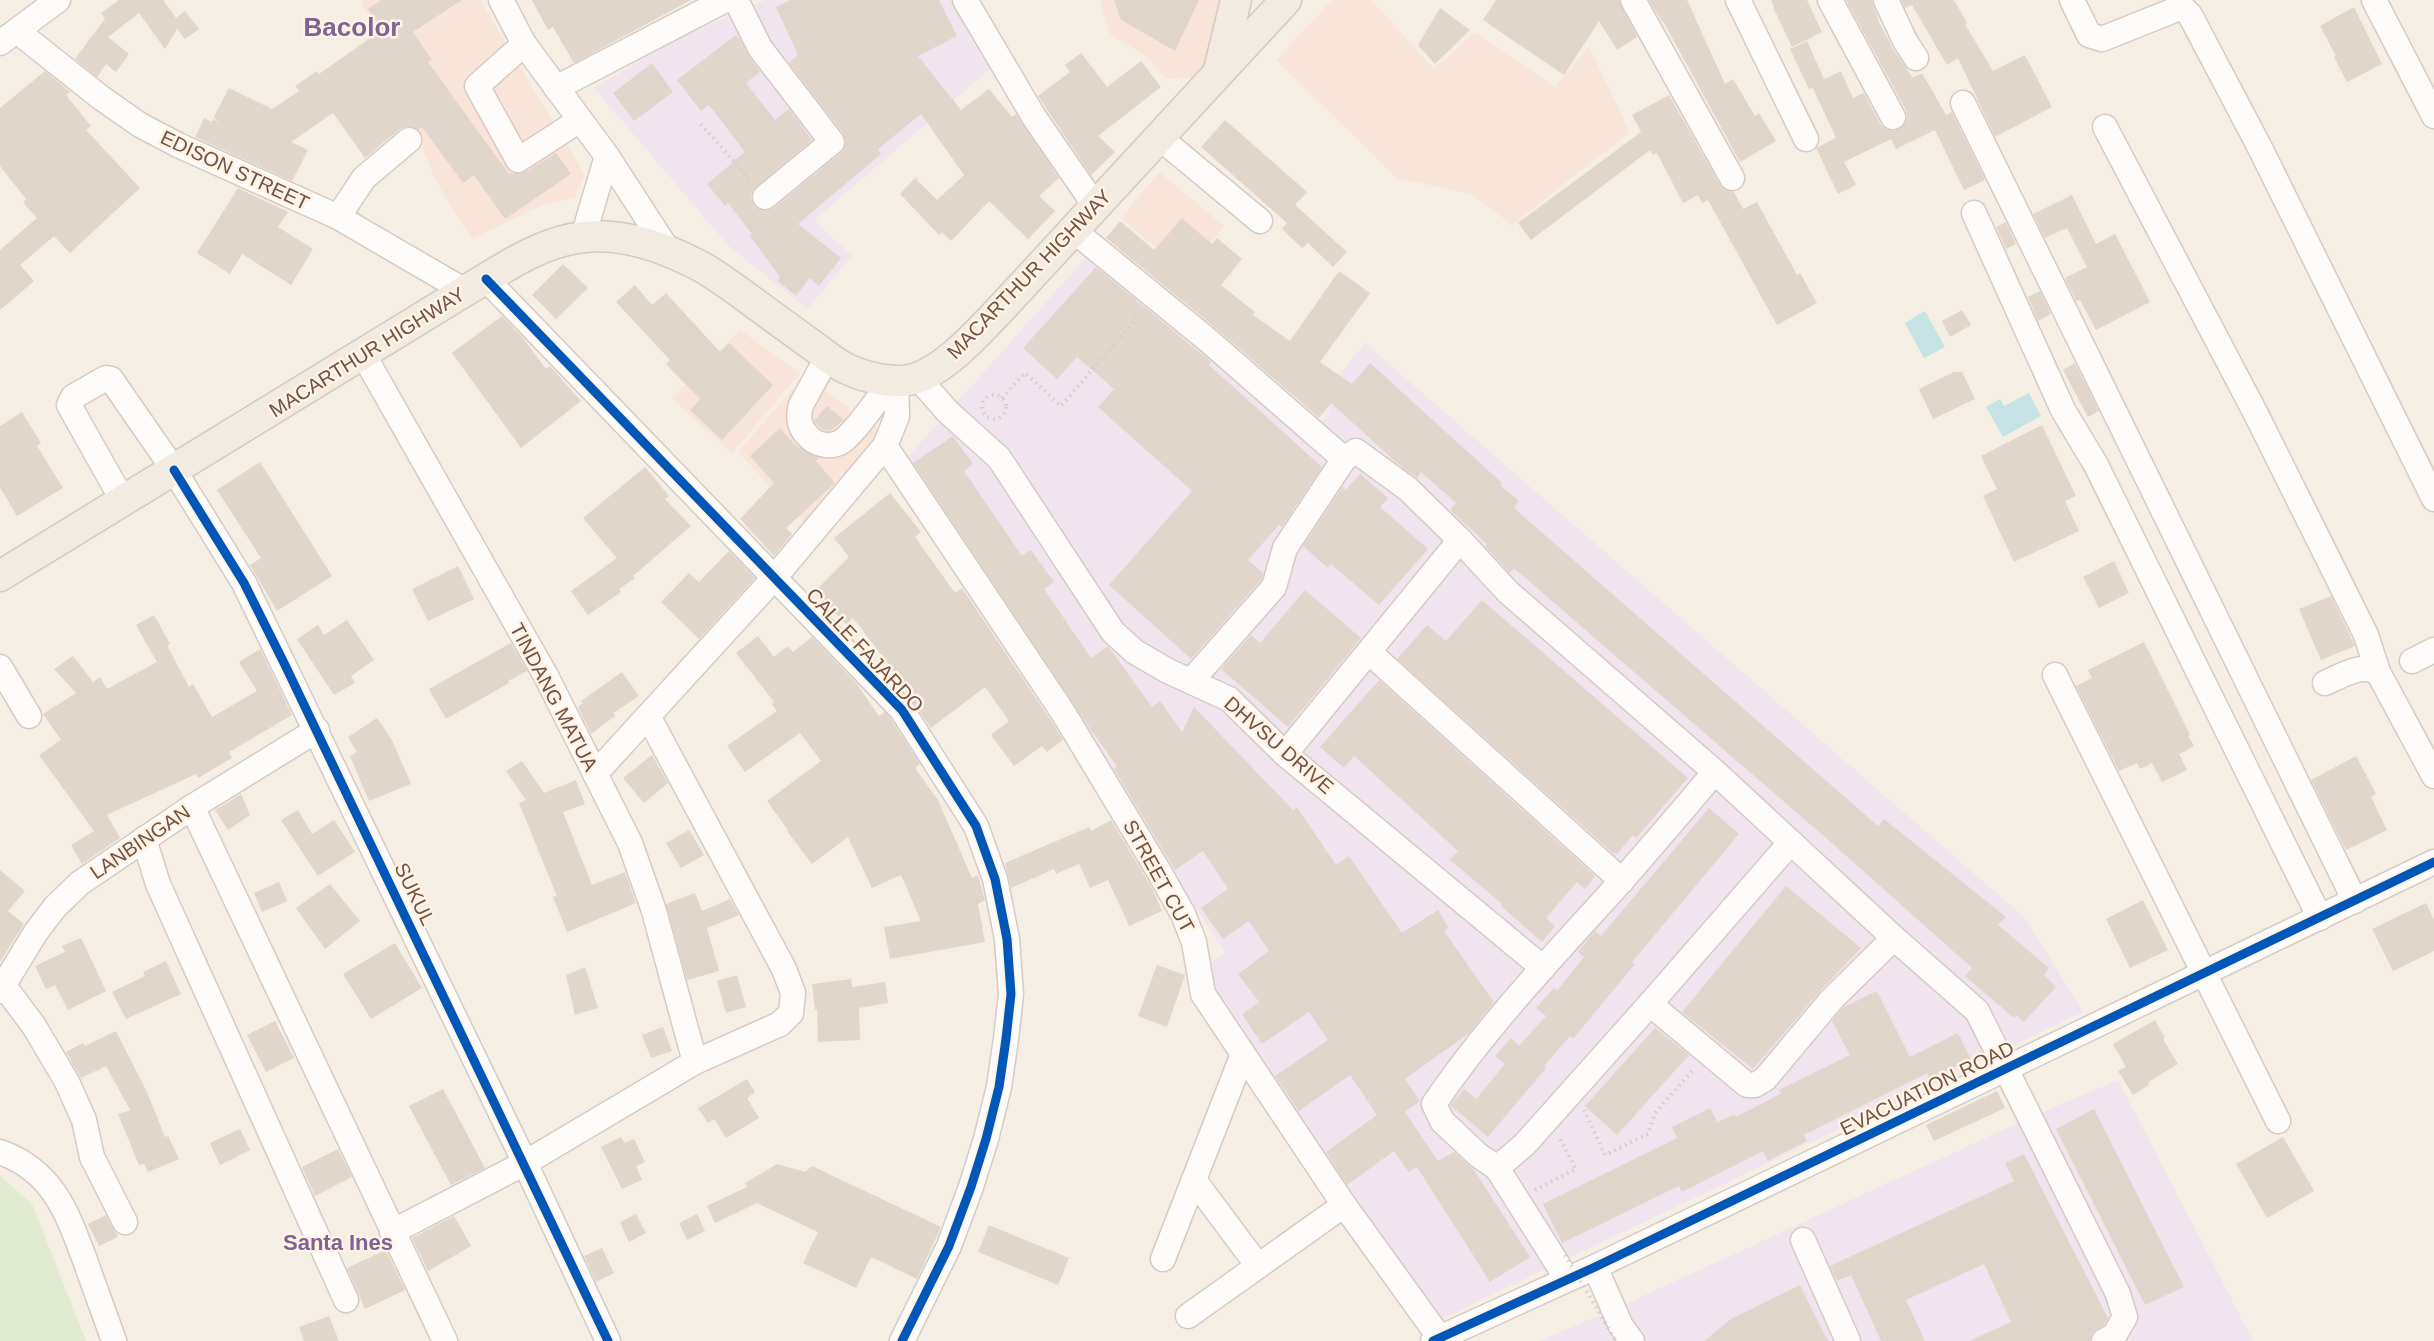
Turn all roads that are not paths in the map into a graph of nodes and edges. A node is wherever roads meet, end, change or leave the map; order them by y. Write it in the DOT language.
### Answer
graph roads {
  1 [pos="58,0"];
  2 [pos="501,0"];
  3 [pos="725,0"];
  4 [pos="736,0"];
  5 [pos="965,0"];
  6 [pos="1236,0"];
  7 [pos="1286,0"];
  8 [pos="1633,0"];
  9 [pos="1738,0"];
  10 [pos="1830,0"];
  11 [pos="1886,0"];
  12 [pos="2072,0"];
  13 [pos="2374,0"];
  14 [pos="8,37"];
  15 [pos="525,44"];
  16 [pos="1916,58"];
  17 [pos="1219,71"];
  18 [pos="556,88"];
  19 [pos="1963,103"];
  20 [pos="2434,116"];
  21 [pos="1893,117"];
  22 [pos="580,120"];
  23 [pos="2105,127"];
  24 [pos="1160,138"];
  25 [pos="1806,139"];
  26 [pos="409,140"];
  27 [pos="607,156"];
  28 [pos="1732,178"];
  29 [pos="765,197"];
  30 [pos="1096,207"];
  31 [pos="1974,213"];
  32 [pos="338,217"];
  33 [pos="1260,221"];
  34 [pos="1073,230"];
  35 [pos="583,237"];
  36 [pos="669,252"];
  37 [pos="475,285"];
  38 [pos="363,354"];
  39 [pos="828,356"];
  40 [pos="902,380"];
  41 [pos="885,446"];
  42 [pos="1344,459"];
  43 [pos="174,470"];
  44 [pos="2434,499"];
  45 [pos="123,501"];
  46 [pos="1460,540"];
  47 [pos="0,576"];
  48 [pos="774,578"];
  49 [pos="2434,650"];
  50 [pos="1368,652"];
  51 [pos="2412,661"];
  52 [pos="0,667"];
  53 [pos="2378,672"];
  54 [pos="2055,675"];
  55 [pos="1192,680"];
  56 [pos="2325,683"];
  57 [pos="29,716"];
  58 [pos="648,716"];
  59 [pos="316,730"];
  60 [pos="1285,754"];
  61 [pos="1715,772"];
  62 [pos="595,774"];
  63 [pos="2434,776"];
  64 [pos="192,807"];
  65 [pos="144,839"];
  66 [pos="1791,842"];
  67 [pos="2434,862"];
  68 [pos="1622,881"];
  69 [pos="2355,901"];
  70 [pos="2320,918"];
  71 [pos="1893,938"];
  72 [pos="1543,968"];
  73 [pos="2204,972"];
  74 [pos="2,989"];
  75 [pos="1650,1004"];
  76 [pos="1243,1054"];
  77 [pos="695,1062"];
  78 [pos="2006,1070"];
  79 [pos="2278,1121"];
  80 [pos="0,1152"];
  81 [pos="525,1163"];
  82 [pos="1497,1168"];
  83 [pos="1194,1180"];
  84 [pos="1344,1205"];
  85 [pos="125,1222"];
  86 [pos="392,1232"];
  87 [pos="1803,1240"];
  88 [pos="1163,1259"];
  89 [pos="1258,1266"];
  90 [pos="1595,1267"];
  91 [pos="1567,1279"];
  92 [pos="346,1300"];
  93 [pos="1188,1316"];
  94 [pos="1437,1340"];
  95 [pos="114,1341"];
  96 [pos="445,1341"];
  97 [pos="608,1341"];
  98 [pos="902,1341"];
  99 [pos="1632,1341"];
  100 [pos="1848,1341"];
  101 [pos="2104,1341"];
  1 -- 14 [label="street, EDISON STREET"];
  2 -- 15 [label="street"];
  3 -- 18 [label="street"];
  4 -- 29 [label="street"];
  5 -- 30 [label="street"];
  6 -- 17 [label="main road"];
  7 -- 17 [label="main road, MACARTHUR HIGHWAY"];
  8 -- 28 [label="street"];
  9 -- 25 [label="street"];
  10 -- 21 [label="street"];
  11 -- 16 [label="street"];
  12 -- 44 [label="street"];
  13 -- 20 [label="street"];
  14 -- 32 [label="street, EDISON STREET"];
  15 -- 18 [label="street"];
  15 -- 22 [label="street"];
  17 -- 24 [label="main road, MACARTHUR HIGHWAY"];
  18 -- 22 [label="street"];
  19 -- 69 [label="street"];
  22 -- 27 [label="street"];
  23 -- 53 [label="street"];
  24 -- 30 [label="main road, MACARTHUR HIGHWAY"];
  24 -- 33 [label="street"];
  26 -- 32 [label="street"];
  27 -- 35 [label="street"];
  27 -- 36 [label="street"];
  30 -- 34 [label="main road, MACARTHUR HIGHWAY"];
  31 -- 70 [label="street"];
  32 -- 37 [label="street, EDISON STREET"];
  34 -- 40 [label="main road, MACARTHUR HIGHWAY"];
  34 -- 42 [label="street"];
  35 -- 36 [label="main road, MACARTHUR HIGHWAY"];
  35 -- 37 [label="main road, MACARTHUR HIGHWAY"];
  36 -- 39 [label="main road, MACARTHUR HIGHWAY"];
  37 -- 38 [label="main road, MACARTHUR HIGHWAY"];
  37 -- 48 [label="street, CALLE FAJARDO"];
  38 -- 43 [label="main road, MACARTHUR HIGHWAY"];
  38 -- 62 [label="street, TINDANG MATUA"];
  39 -- 40 [label="main road, MACARTHUR HIGHWAY"];
  39 -- 40 [label="street"];
  40 -- 41 [label="street"];
  40 -- 55 [label="street, DHVSU DRIVE"];
  41 -- 48 [label="street"];
  41 -- 76 [label="street, STREET CUT"];
  42 -- 46 [label="street"];
  42 -- 55 [label="street"];
  43 -- 45 [label="main road, MACARTHUR HIGHWAY"];
  43 -- 45 [label="street, SUKUL"];
  43 -- 59 [label="street, SUKUL"];
  45 -- 47 [label="main road, MACARTHUR HIGHWAY"];
  46 -- 50 [label="street"];
  46 -- 61 [label="street"];
  48 -- 58 [label="street"];
  48 -- 98 [label="street, CALLE FAJARDO"];
  49 -- 51 [label="street"];
  50 -- 60 [label="street"];
  50 -- 68 [label="street"];
  52 -- 57 [label="street"];
  53 -- 56 [label="street"];
  53 -- 63 [label="street"];
  54 -- 73 [label="street"];
  55 -- 60 [label="street, DHVSU DRIVE"];
  58 -- 62 [label="street"];
  58 -- 77 [label="street"];
  59 -- 64 [label="street, LANBINGAN"];
  59 -- 81 [label="street, SUKUL"];
  60 -- 72 [label="street, DHVSU DRIVE"];
  61 -- 66 [label="street"];
  61 -- 68 [label="street"];
  62 -- 77 [label="street, TINDANG MATUA"];
  64 -- 65 [label="street, LANBINGAN"];
  64 -- 86 [label="street"];
  65 -- 74 [label="street, LANBINGAN"];
  65 -- 92 [label="street"];
  66 -- 71 [label="street"];
  66 -- 75 [label="street"];
  67 -- 69 [label="street, EVACUATION ROAD"];
  68 -- 72 [label="street"];
  69 -- 70 [label="street, EVACUATION ROAD"];
  70 -- 73 [label="street, EVACUATION ROAD"];
  71 -- 75 [label="street"];
  71 -- 78 [label="street"];
  72 -- 82 [label="street"];
  73 -- 78 [label="street, EVACUATION ROAD"];
  73 -- 79 [label="street"];
  74 -- 85 [label="street"];
  75 -- 82 [label="street"];
  76 -- 83 [label="street"];
  76 -- 84 [label="street, STREET CUT"];
  77 -- 81 [label="street"];
  78 -- 90 [label="street, EVACUATION ROAD"];
  78 -- 101 [label="street"];
  80 -- 95 [label="street"];
  81 -- 86 [label="street"];
  81 -- 97 [label="street, SUKUL"];
  82 -- 91 [label="street"];
  83 -- 88 [label="street"];
  83 -- 89 [label="street"];
  84 -- 89 [label="street"];
  84 -- 94 [label="street, STREET CUT"];
  86 -- 96 [label="street"];
  87 -- 100 [label="street"];
  89 -- 93 [label="street"];
  90 -- 91 [label="street, EVACUATION ROAD"];
  90 -- 99 [label="street"];
  91 -- 94 [label="street, EVACUATION ROAD"];
}
